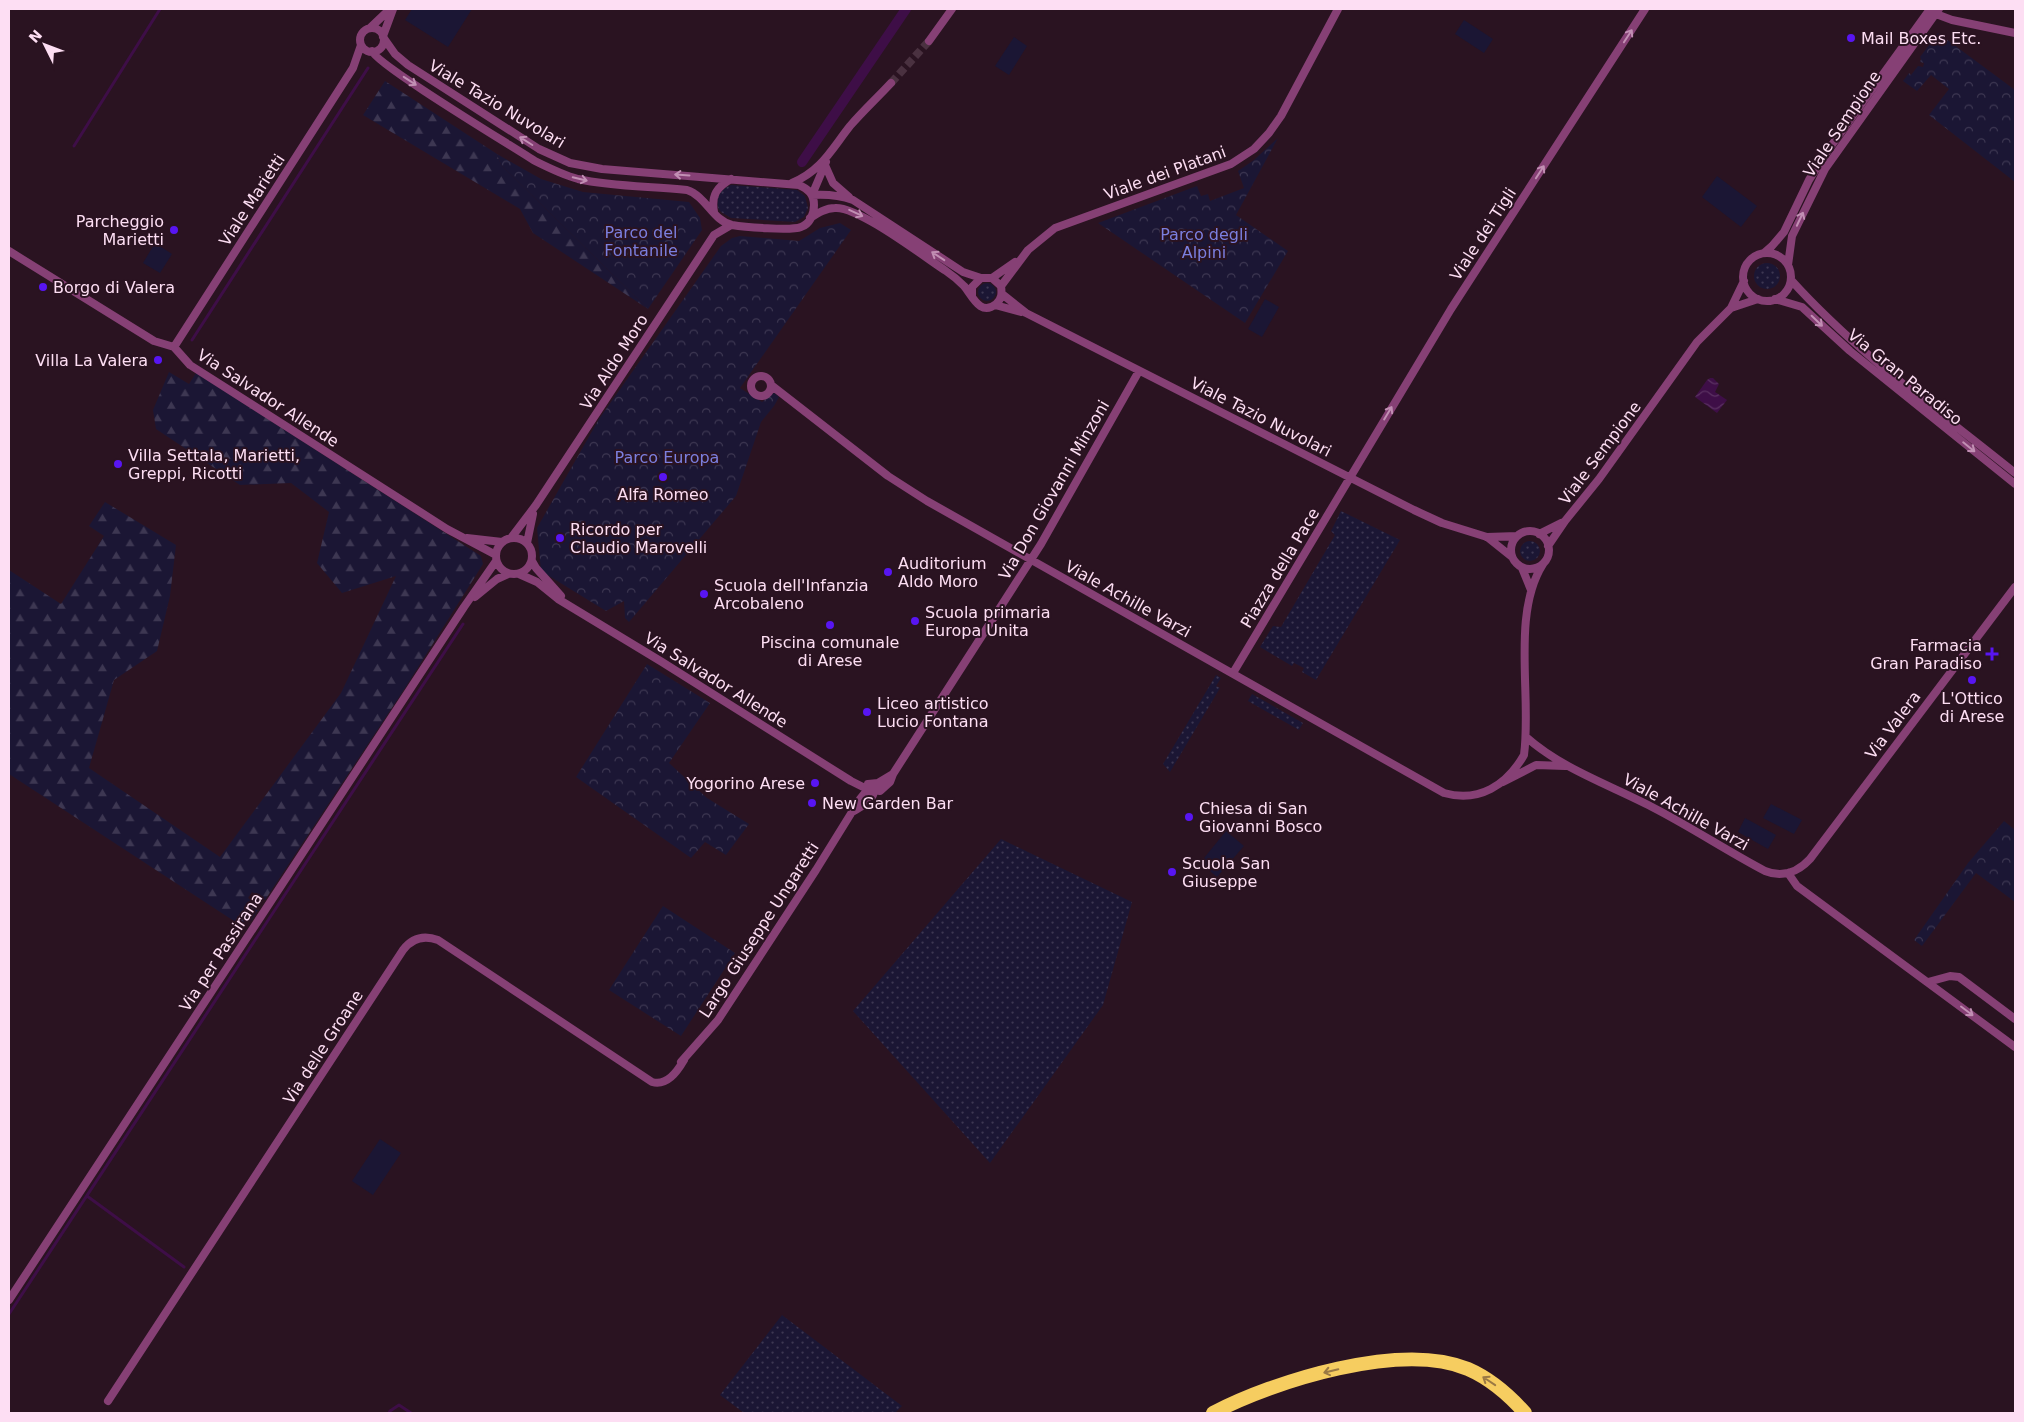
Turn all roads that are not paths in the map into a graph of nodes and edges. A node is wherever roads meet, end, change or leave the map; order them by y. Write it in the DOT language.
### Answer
graph roads {
  1 [pos="391,9"];
  2 [pos="952,9"];
  3 [pos="1338,9"];
  4 [pos="1645,9"];
  5 [pos="1935,10"];
  6 [pos="370,28"];
  7 [pos="2015,33"];
  8 [pos="383,36"];
  9 [pos="929,41"];
  10 [pos="361,45"];
  11 [pos="371,51"];
  12 [pos="353,68"];
  13 [pos="891,83"];
  14 [pos="830,154"];
  15 [pos="825,165"];
  16 [pos="731,179"];
  17 [pos="792,183"];
  18 [pos="812,195"];
  19 [pos="853,200"];
  20 [pos="716,214"];
  21 [pos="810,218"];
  22 [pos="731,225"];
  23 [pos="714,235"];
  24 [pos="9,251"];
  25 [pos="1764,253"];
  26 [pos="1021,258"];
  27 [pos="1788,265"];
  28 [pos="982,278"];
  29 [pos="992,278"];
  30 [pos="1790,280"];
  31 [pos="1744,281"];
  32 [pos="1001,290"];
  33 [pos="972,296"];
  34 [pos="1758,299"];
  35 [pos="1776,299"];
  36 [pos="995,305"];
  37 [pos="1731,308"];
  38 [pos="1026,313"];
  39 [pos="174,347"];
  40 [pos="1139,371"];
  41 [pos="771,385"];
  42 [pos="2015,473"];
  43 [pos="1349,477"];
  44 [pos="2015,484"];
  45 [pos="536,505"];
  46 [pos="1565,521"];
  47 [pos="1539,534"];
  48 [pos="1517,536"];
  49 [pos="1486,537"];
  50 [pos="463,538"];
  51 [pos="511,538"];
  52 [pos="502,542"];
  53 [pos="527,542"];
  54 [pos="1548,546"];
  55 [pos="1512,557"];
  56 [pos="496,558"];
  57 [pos="532,560"];
  58 [pos="1031,560"];
  59 [pos="1543,564"];
  60 [pos="1522,568"];
  61 [pos="508,574"];
  62 [pos="519,574"];
  63 [pos="2015,587"];
  64 [pos="1531,590"];
  65 [pos="573,608"];
  66 [pos="455,620"];
  67 [pos="1233,674"];
  68 [pos="1526,737"];
  69 [pos="1524,755"];
  70 [pos="1536,765"];
  71 [pos="1572,768"];
  72 [pos="871,788"];
  73 [pos="1489,790"];
  74 [pos="1788,873"];
  75 [pos="1955,976"];
  76 [pos="1928,982"];
  77 [pos="1944,994"];
  78 [pos="2015,1019"];
  79 [pos="2015,1047"];
  80 [pos="662,1080"];
  81 [pos="9,1300"];
  82 [pos="108,1401"];
  83 [pos="1213,1413"];
  84 [pos="1525,1413"];
  1 -- 6 [label="street"];
  1 -- 8 [label="street"];
  2 -- 9 [label="street"];
  3 -- 26 [label="street, Viale dei Platani"];
  43 -- 4 [label="street, Viale dei Tigli, one-way"];
  5 -- 7 [label="street"];
  5 -- 25 [label="street, Viale Sempione"];
  27 -- 5 [label="street, Viale Sempione, one-way"];
  6 -- 8 [label="street"];
  6 -- 10 [label="street"];
  8 -- 11 [label="street"];
  16 -- 8 [label="street, Viale Tazio Nuvolari, one-way"];
  10 -- 11 [label="street"];
  10 -- 12 [label="street, Viale Marietti"];
  11 -- 12 [label="street, Viale Marietti"];
  11 -- 20 [label="street, Viale Tazio Nuvolari, one-way"];
  12 -- 39 [label="street, Viale Marietti"];
  13 -- 14 [label="street"];
  14 -- 15 [label="street"];
  14 -- 17 [label="street"];
  15 -- 18 [label="street"];
  15 -- 19 [label="street"];
  16 -- 17 [label="street, Viale Tazio Nuvolari"];
  16 -- 20 [label="street"];
  17 -- 18 [label="street, Viale Tazio Nuvolari"];
  18 -- 19 [label="street"];
  18 -- 21 [label="street"];
  28 -- 19 [label="street, one-way"];
  20 -- 22 [label="street, Viale Tazio Nuvolari"];
  20 -- 23 [label="street, Via Aldo Moro"];
  21 -- 22 [label="street"];
  21 -- 33 [label="street, one-way"];
  22 -- 23 [label="street, Via Aldo Moro"];
  23 -- 45 [label="street, Via Aldo Moro"];
  24 -- 39 [label="street, Via Salvador Allende"];
  25 -- 27 [label="street"];
  25 -- 31 [label="street"];
  26 -- 29 [label="street, Viale dei Platani"];
  26 -- 32 [label="street, Viale dei Platani"];
  27 -- 30 [label="street"];
  28 -- 29 [label="street"];
  28 -- 33 [label="street"];
  29 -- 32 [label="street"];
  30 -- 35 [label="street"];
  30 -- 42 [label="street, Via Gran Paradiso"];
  31 -- 34 [label="street"];
  31 -- 37 [label="street, Viale Sempione"];
  32 -- 36 [label="street"];
  32 -- 38 [label="street, Viale Tazio Nuvolari"];
  33 -- 36 [label="street"];
  34 -- 35 [label="street"];
  34 -- 37 [label="street, Viale Sempione"];
  35 -- 44 [label="street, Via Gran Paradiso, one-way"];
  36 -- 38 [label="street, Viale Tazio Nuvolari"];
  37 -- 46 [label="street, Viale Sempione"];
  38 -- 40 [label="street, Viale Tazio Nuvolari"];
  39 -- 50 [label="street, Via Salvador Allende"];
  40 -- 43 [label="street, Viale Tazio Nuvolari"];
  40 -- 58 [label="street, Via Don Giovanni Minzoni"];
  41 -- 58 [label="street, Viale Achille Varzi"];
  43 -- 49 [label="street, Viale Tazio Nuvolari"];
  43 -- 67 [label="street, Piazza della Pace"];
  45 -- 51 [label="street, Via Aldo Moro"];
  45 -- 53 [label="street, Via Aldo Moro"];
  46 -- 47 [label="street, Viale Sempione"];
  46 -- 54 [label="street, Viale Sempione"];
  47 -- 48 [label="street"];
  47 -- 54 [label="street"];
  48 -- 49 [label="street, Viale Tazio Nuvolari"];
  48 -- 55 [label="street"];
  49 -- 55 [label="street, Viale Tazio Nuvolari"];
  50 -- 52 [label="street, Via Salvador Allende"];
  50 -- 56 [label="street, Via Salvador Allende"];
  51 -- 52 [label="street"];
  51 -- 53 [label="street"];
  52 -- 56 [label="street"];
  53 -- 57 [label="street"];
  54 -- 59 [label="street"];
  55 -- 60 [label="street"];
  56 -- 61 [label="street"];
  56 -- 66 [label="street, Via per Passirana"];
  57 -- 62 [label="street"];
  57 -- 65 [label="street, Via Salvador Allende"];
  58 -- 67 [label="street, Viale Achille Varzi"];
  58 -- 72 [label="street, Via Don Giovanni Minzoni"];
  59 -- 60 [label="street"];
  59 -- 64 [label="street"];
  60 -- 64 [label="street"];
  61 -- 62 [label="street"];
  61 -- 66 [label="street, Via per Passirana"];
  62 -- 65 [label="street, Via Salvador Allende"];
  63 -- 74 [label="street, Via Valera"];
  64 -- 68 [label="street"];
  65 -- 72 [label="street, Via Salvador Allende"];
  66 -- 81 [label="street, Via per Passirana"];
  67 -- 73 [label="street, Viale Achille Varzi"];
  68 -- 69 [label="street"];
  68 -- 71 [label="street, Viale Achille Varzi"];
  69 -- 70 [label="street"];
  69 -- 73 [label="street, Viale Achille Varzi"];
  70 -- 71 [label="street, Viale Achille Varzi"];
  70 -- 73 [label="street, Viale Achille Varzi"];
  71 -- 74 [label="street, Viale Achille Varzi"];
  72 -- 80 [label="street, Largo Giuseppe Ungaretti"];
  74 -- 76 [label="street"];
  75 -- 76 [label="street"];
  75 -- 77 [label="street"];
  75 -- 78 [label="street"];
  76 -- 77 [label="street"];
  77 -- 79 [label="street, one-way"];
  80 -- 82 [label="street, Via delle Groane"];
  84 -- 83 [label="highway, one-way"];
}
